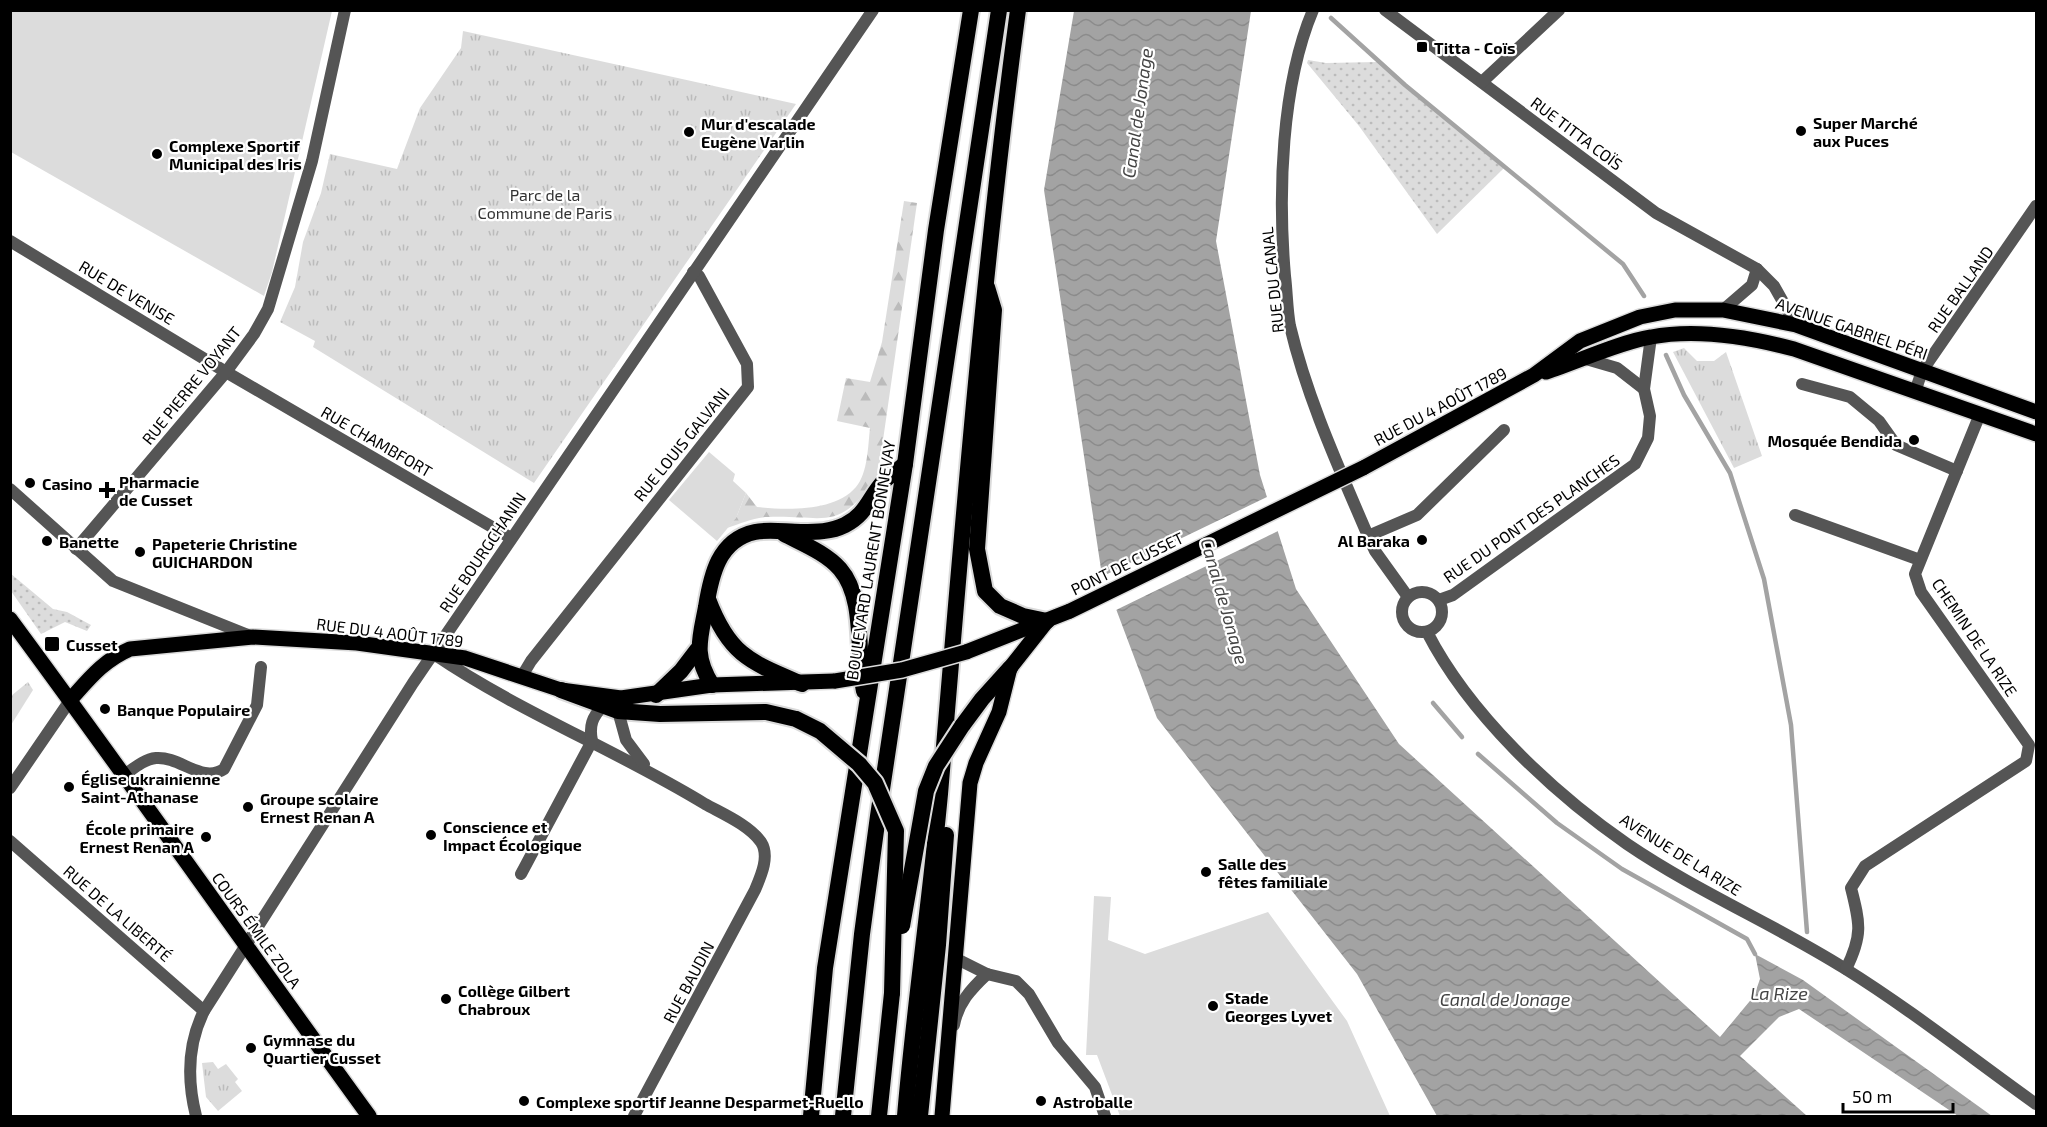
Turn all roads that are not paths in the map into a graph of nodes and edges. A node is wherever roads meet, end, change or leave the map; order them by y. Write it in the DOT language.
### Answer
graph roads {
  1 [pos="345,10"];
  2 [pos="873,10"];
  3 [pos="971,10"];
  4 [pos="999,10"];
  5 [pos="1018,10"];
  6 [pos="1313,10"];
  7 [pos="1385,10"];
  8 [pos="1559,10"];
  9 [pos="1482,82"];
  10 [pos="2037,206"];
  11 [pos="10,241"];
  12 [pos="1757,268"];
  13 [pos="693,272"];
  14 [pos="985,281"];
  15 [pos="1723,310"];
  16 [pos="1650,315"];
  17 [pos="1797,326"];
  18 [pos="1656,336"];
  19 [pos="1586,359"];
  20 [pos="1922,371"];
  21 [pos="226,372"];
  22 [pos="1534,375"];
  23 [pos="1802,384"];
  24 [pos="1644,389"];
  25 [pos="1915,392"];
  26 [pos="2037,412"];
  27 [pos="1980,414"];
  28 [pos="2037,422"];
  29 [pos="1504,430"];
  30 [pos="2037,434"];
  31 [pos="905,464"];
  32 [pos="1363,468"];
  33 [pos="1957,471"];
  34 [pos="10,489"];
  35 [pos="1795,515"];
  36 [pos="781,532"];
  37 [pos="1368,536"];
  38 [pos="511,538"];
  39 [pos="76,549"];
  40 [pos="1920,560"];
  41 [pos="1408,597"];
  42 [pos="707,598"];
  43 [pos="1439,600"];
  44 [pos="10,619"];
  45 [pos="1047,621"];
  46 [pos="1427,632"];
  47 [pos="253,637"];
  48 [pos="698,650"];
  49 [pos="434,653"];
  50 [pos="261,668"];
  51 [pos="1010,668"];
  52 [pos="522,676"];
  53 [pos="802,684"];
  54 [pos="712,685"];
  55 [pos="561,690"];
  56 [pos="656,695"];
  57 [pos="70,699"];
  58 [pos="866,700"];
  59 [pos="947,702"];
  60 [pos="611,709"];
  61 [pos="626,740"];
  62 [pos="592,741"];
  63 [pos="608,749"];
  64 [pos="651,771"];
  65 [pos="123,776"];
  66 [pos="10,788"];
  67 [pos="10,841"];
  68 [pos="521,874"];
  69 [pos="246,946"];
  70 [pos="955,961"];
  71 [pos="1846,969"];
  72 [pos="987,974"];
  73 [pos="892,993"];
  74 [pos="204,1011"];
  75 [pos="948,1045"];
  76 [pos="2037,1104"];
  77 [pos="196,1116"];
  78 [pos="369,1116"];
  79 [pos="634,1116"];
  80 [pos="811,1116"];
  81 [pos="843,1116"];
  82 [pos="879,1116"];
  83 [pos="905,1116"];
  84 [pos="920,1116"];
  85 [pos="942,1116"];
  86 [pos="1105,1116"];
  1 -- 21 [label="street, RUE PIERRE VOYANT"];
  2 -- 13 [label="street"];
  3 -- 31 [label="highway, BOULEVARD LAURENT BONNEVAY"];
  4 -- 81 [label="highway"];
  5 -- 14 [label="highway"];
  6 -- 37 [label="street, RUE DU CANAL"];
  7 -- 9 [label="street, RUE TITTA COÏS"];
  8 -- 9 [label="street"];
  9 -- 12 [label="street, RUE TITTA COÏS"];
  10 -- 20 [label="street, RUE BALLAND"];
  11 -- 21 [label="street, RUE DE VENISE"];
  12 -- 15 [label="street"];
  12 -- 17 [label="street, RUE TITTA COÏS"];
  13 -- 38 [label="street, RUE BOURGCHANIN"];
  13 -- 52 [label="street, RUE LOUIS GALVANI"];
  14 -- 45 [label="highway"];
  14 -- 59 [label="highway"];
  15 -- 16 [label="main road, AVENUE GABRIEL PÉRI"];
  15 -- 17 [label="main road, AVENUE GABRIEL PÉRI"];
  16 -- 22 [label="main road, RUE DU 4 AOÛT 1789"];
  17 -- 20 [label="main road, AVENUE GABRIEL PÉRI"];
  18 -- 19 [label="main road, RUE DU 4 AOÛT 1789"];
  18 -- 24 [label="street, RUE DU PONT DES PLANCHES"];
  18 -- 25 [label="main road"];
  19 -- 22 [label="main road, RUE DU 4 AOÛT 1789"];
  19 -- 24 [label="street"];
  20 -- 25 [label="street, RUE BALLAND"];
  20 -- 26 [label="main road, AVENUE GABRIEL PÉRI"];
  21 -- 38 [label="street, RUE CHAMBFORT"];
  21 -- 39 [label="street, RUE PIERRE VOYANT"];
  22 -- 32 [label="main road, RUE DU 4 AOÛT 1789"];
  23 -- 33 [label="street"];
  24 -- 43 [label="street, RUE DU PONT DES PLANCHES"];
  25 -- 27 [label="main road"];
  27 -- 28 [label="main road"];
  27 -- 30 [label="main road"];
  27 -- 33 [label="street, CHEMIN DE LA RIZE"];
  29 -- 37 [label="street"];
  31 -- 36 [label="highway"];
  31 -- 58 [label="highway, BOULEVARD LAURENT BONNEVAY"];
  32 -- 45 [label="main road, PONT DE CUSSET, bridge"];
  33 -- 40 [label="street, CHEMIN DE LA RIZE"];
  34 -- 39 [label="street, RUE DU 4 AOÛT 1789"];
  35 -- 40 [label="street"];
  36 -- 42 [label="highway"];
  36 -- 58 [label="highway"];
  37 -- 41 [label="street, RUE DU CANAL"];
  38 -- 49 [label="street, RUE BOURGCHANIN"];
  39 -- 47 [label="street, RUE DU 4 AOÛT 1789"];
  40 -- 71 [label="street, CHEMIN DE LA RIZE"];
  41 -- 43 [label="street"];
  41 -- 46 [label="street"];
  42 -- 48 [label="highway"];
  42 -- 53 [label="highway"];
  43 -- 46 [label="street"];
  44 -- 57 [label="main road, COURS ÉMILE ZOLA"];
  45 -- 51 [label="main road"];
  45 -- 53 [label="main road, RUE DU 4 AOÛT 1789, bridge"];
  46 -- 71 [label="street, AVENUE DE LA RIZE"];
  47 -- 49 [label="main road, RUE DU 4 AOÛT 1789"];
  47 -- 57 [label="main road"];
  48 -- 54 [label="highway"];
  48 -- 56 [label="highway"];
  49 -- 52 [label="main road, RUE DU 4 AOÛT 1789"];
  49 -- 62 [label="street"];
  49 -- 69 [label="street, RUE BOURGCHANIN"];
  50 -- 65 [label="street"];
  51 -- 70 [label="main road"];
  51 -- 73 [label="highway, bridge"];
  52 -- 55 [label="main road, RUE DU 4 AOÛT 1789"];
  53 -- 54 [label="main road, RUE DU 4 AOÛT 1789"];
  54 -- 56 [label="main road, RUE DU 4 AOÛT 1789"];
  55 -- 56 [label="main road, RUE DU 4 AOÛT 1789"];
  55 -- 60 [label="highway"];
  57 -- 65 [label="main road, COURS ÉMILE ZOLA"];
  57 -- 66 [label="street"];
  58 -- 80 [label="highway, BOULEVARD LAURENT BONNEVAY"];
  59 -- 83 [label="highway"];
  59 -- 84 [label="highway"];
  60 -- 61 [label="street"];
  60 -- 62 [label="street"];
  60 -- 73 [label="highway, bridge"];
  61 -- 63 [label="street"];
  61 -- 64 [label="street"];
  62 -- 63 [label="street"];
  62 -- 68 [label="street"];
  63 -- 64 [label="street"];
  64 -- 79 [label="street, RUE BAUDIN"];
  65 -- 69 [label="main road, COURS ÉMILE ZOLA"];
  67 -- 74 [label="street, RUE DE LA LIBERTÉ"];
  69 -- 74 [label="street, RUE BOURGCHANIN"];
  69 -- 78 [label="main road, COURS ÉMILE ZOLA"];
  70 -- 72 [label="street"];
  70 -- 75 [label="main road"];
  71 -- 76 [label="street, AVENUE DE LA RIZE"];
  72 -- 75 [label="street"];
  72 -- 86 [label="street"];
  73 -- 82 [label="highway"];
  74 -- 77 [label="street, RUE BOURGCHANIN"];
  75 -- 85 [label="main road"];
}
